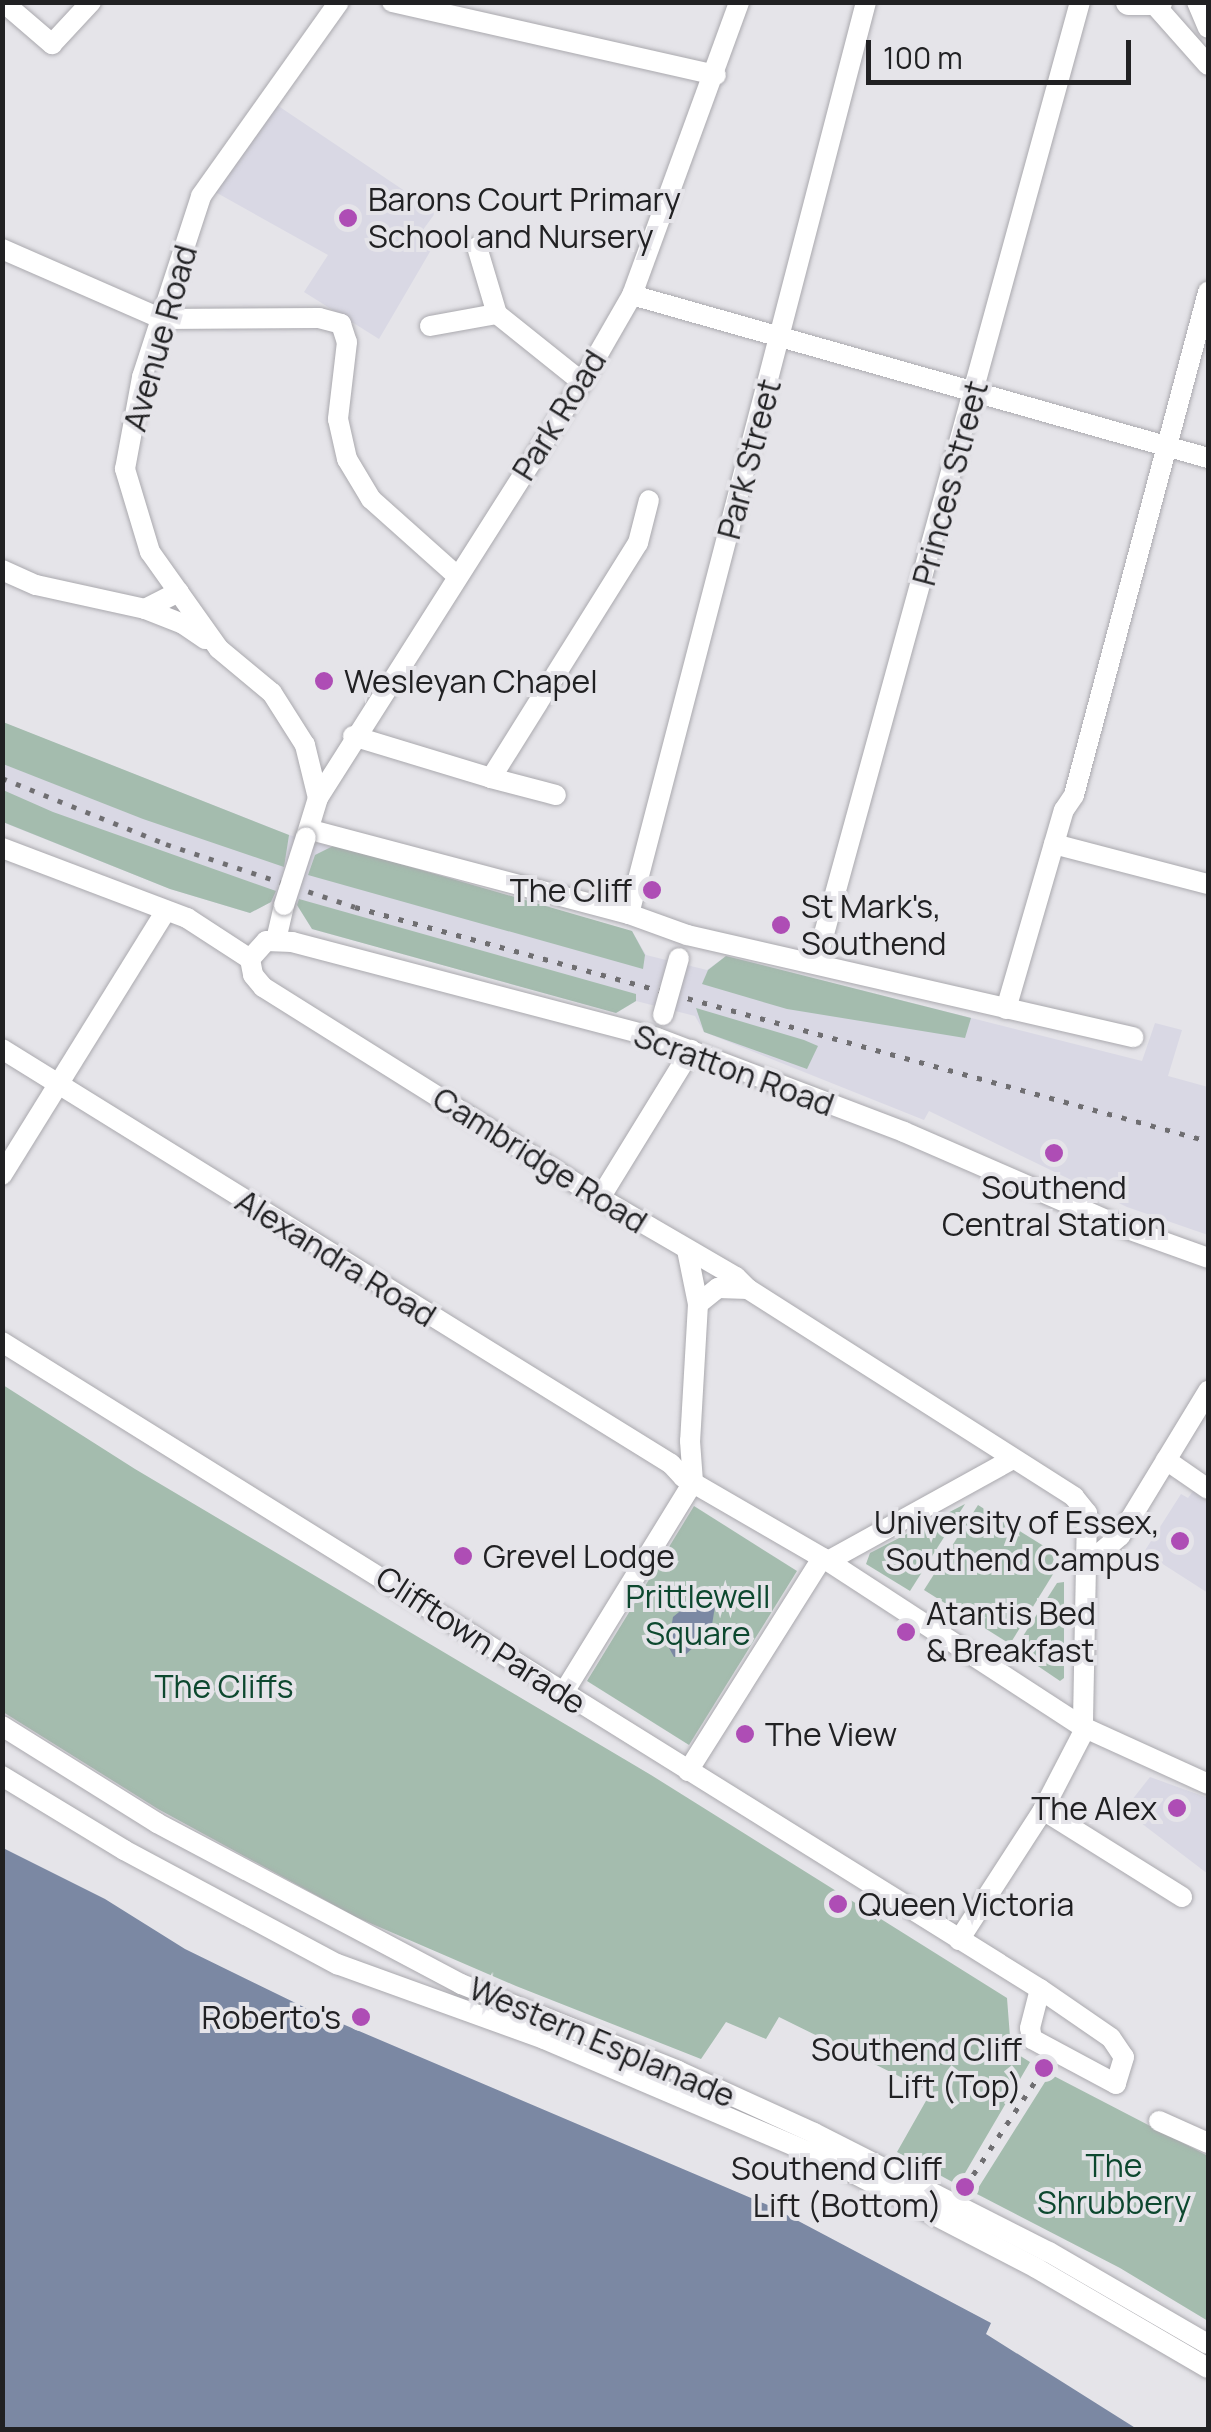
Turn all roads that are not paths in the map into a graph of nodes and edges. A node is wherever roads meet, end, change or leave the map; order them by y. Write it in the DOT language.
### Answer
graph roads {
  1 [pos="4,2"];
  2 [pos="91,2"];
  3 [pos="339,2"];
  4 [pos="392,2"];
  5 [pos="739,2"];
  6 [pos="866,2"];
  7 [pos="1080,2"];
  8 [pos="1197,2"];
  9 [pos="1147,3"];
  10 [pos="1208,28"];
  11 [pos="1208,65"];
  12 [pos="716,75"];
  13 [pos="477,247"];
  14 [pos="2,249"];
  15 [pos="1208,292"];
  16 [pos="632,295"];
  17 [pos="497,314"];
  18 [pos="162,319"];
  19 [pos="430,326"];
  20 [pos="781,337"];
  21 [pos="582,382"];
  22 [pos="976,391"];
  23 [pos="1164,446"];
  24 [pos="1208,458"];
  25 [pos="650,500"];
  26 [pos="2,570"];
  27 [pos="456,575"];
  28 [pos="179,592"];
  29 [pos="146,609"];
  30 [pos="219,649"];
  31 [pos="293,720"];
  32 [pos="350,741"];
  33 [pos="492,778"];
  34 [pos="556,796"];
  35 [pos="318,798"];
  36 [pos="308,834"];
  37 [pos="1054,844"];
  38 [pos="2,848"];
  39 [pos="1208,884"];
  40 [pos="166,911"];
  41 [pos="629,914"];
  42 [pos="688,935"];
  43 [pos="276,940"];
  44 [pos="250,959"];
  45 [pos="816,964"];
  46 [pos="1006,1009"];
  47 [pos="1133,1037"];
  48 [pos="656,1038"];
  49 [pos="2,1049"];
  50 [pos="691,1050"];
  51 [pos="58,1086"];
  52 [pos="2,1175"];
  53 [pos="600,1198"];
  54 [pos="687,1250"];
  55 [pos="1208,1258"];
  56 [pos="748,1289"];
  57 [pos="698,1304"];
  58 [pos="2,1342"];
  59 [pos="1208,1391"];
  60 [pos="1013,1460"];
  61 [pos="1166,1460"];
  62 [pos="681,1461"];
  63 [pos="693,1482"];
  64 [pos="1208,1489"];
  65 [pos="825,1560"];
  66 [pos="1087,1564"];
  67 [pos="564,1692"];
  68 [pos="2,1726"];
  69 [pos="1084,1728"];
  70 [pos="688,1771"];
  71 [pos="2,1776"];
  72 [pos="1208,1784"];
  73 [pos="1044,1810"];
  74 [pos="1182,1898"];
  75 [pos="958,1940"];
  76 [pos="1040,1989"];
  77 [pos="1159,2120"];
  78 [pos="1208,2144"];
  79 [pos="1208,2344"];
  80 [pos="1208,2368"];
  1 -- 2 [label="street"];
  3 -- 18 [label="street, Avenue Road"];
  4 -- 12 [label="street"];
  5 -- 12 [label="street, Park Road"];
  6 -- 20 [label="street, Park Street"];
  7 -- 22 [label="street, Princes Street"];
  8 -- 10 [label="street"];
  9 -- 11 [label="street"];
  12 -- 16 [label="street, Park Road"];
  13 -- 17 [label="street"];
  14 -- 18 [label="street"];
  15 -- 23 [label="street"];
  16 -- 20 [label="street"];
  16 -- 21 [label="street, Park Road"];
  17 -- 19 [label="street"];
  17 -- 21 [label="street"];
  18 -- 27 [label="street"];
  18 -- 28 [label="street, Avenue Road"];
  20 -- 22 [label="street"];
  20 -- 41 [label="street, Park Street"];
  21 -- 27 [label="street, Park Road"];
  22 -- 23 [label="street"];
  22 -- 45 [label="street, Princes Street"];
  23 -- 24 [label="street"];
  23 -- 37 [label="street"];
  25 -- 33 [label="street"];
  26 -- 29 [label="street"];
  27 -- 32 [label="street, Park Road"];
  28 -- 29 [label="street"];
  28 -- 30 [label="street, Avenue Road"];
  29 -- 30 [label="street"];
  30 -- 31 [label="street, Avenue Road"];
  31 -- 32 [label="street, Avenue Road"];
  31 -- 35 [label="street, Avenue Road"];
  32 -- 33 [label="street, Avenue Road"];
  32 -- 35 [label="street, Park Road"];
  33 -- 34 [label="street, Avenue Road"];
  35 -- 36 [label="street, Avenue Road"];
  36 -- 41 [label="street"];
  36 -- 43 [label="street, Avenue Road, bridge"];
  37 -- 39 [label="street"];
  37 -- 46 [label="street"];
  38 -- 40 [label="street, Cambridge Road"];
  40 -- 44 [label="street, Cambridge Road"];
  40 -- 51 [label="street"];
  41 -- 42 [label="street"];
  42 -- 45 [label="street"];
  42 -- 48 [label="street, bridge"];
  43 -- 44 [label="street"];
  43 -- 48 [label="street, Scratton Road"];
  44 -- 53 [label="street, Cambridge Road"];
  45 -- 46 [label="street"];
  46 -- 47 [label="street"];
  48 -- 50 [label="street, Scratton Road"];
  49 -- 51 [label="street, Alexandra Road"];
  50 -- 53 [label="street"];
  50 -- 55 [label="street, Scratton Road"];
  51 -- 52 [label="street"];
  51 -- 62 [label="street, Alexandra Road"];
  53 -- 54 [label="street, Cambridge Road"];
  54 -- 56 [label="street, Cambridge Road"];
  54 -- 57 [label="street"];
  56 -- 57 [label="street"];
  56 -- 60 [label="street, Cambridge Road"];
  57 -- 62 [label="street"];
  58 -- 67 [label="street, Clifftown Parade"];
  59 -- 61 [label="street"];
  60 -- 65 [label="street"];
  60 -- 66 [label="street, Cambridge Road"];
  61 -- 64 [label="street"];
  61 -- 66 [label="street"];
  62 -- 63 [label="street, Alexandra Road"];
  63 -- 65 [label="street, Alexandra Road"];
  63 -- 67 [label="street"];
  65 -- 69 [label="street, Alexandra Road"];
  65 -- 70 [label="street"];
  66 -- 69 [label="street"];
  67 -- 70 [label="street, Clifftown Parade"];
  68 -- 79 [label="street, Western Esplanade"];
  69 -- 72 [label="street, Alexandra Road"];
  69 -- 73 [label="street"];
  70 -- 75 [label="street, Clifftown Parade"];
  71 -- 80 [label="street, Western Esplanade"];
  73 -- 74 [label="street"];
  73 -- 75 [label="street"];
  75 -- 76 [label="street, Clifftown Parade"];
  76 -- 76 [label="street, Clifftown Parade"];
  77 -- 78 [label="street"];
}
